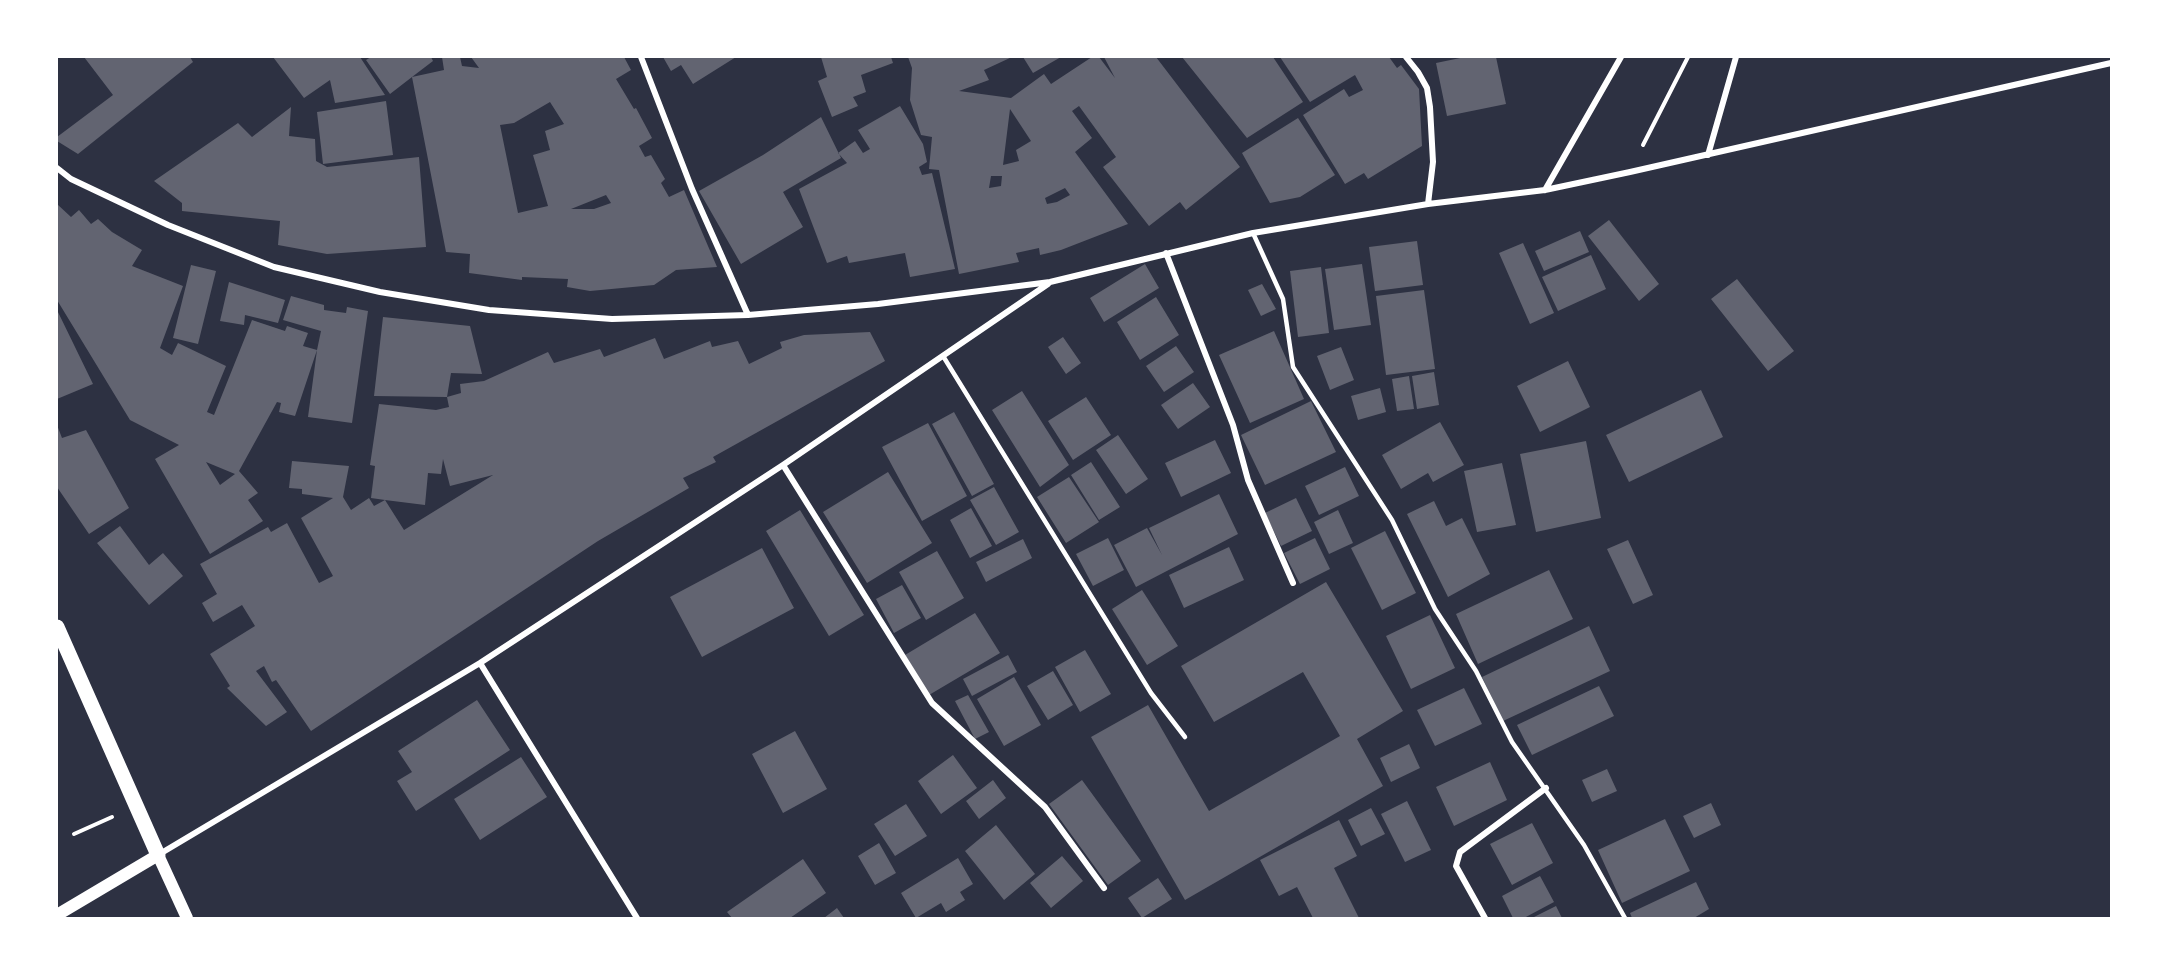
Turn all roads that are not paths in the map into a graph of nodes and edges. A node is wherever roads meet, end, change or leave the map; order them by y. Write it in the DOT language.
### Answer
graph roads {
  1 [pos="641,57"];
  2 [pos="1406,57"];
  3 [pos="1621,57"];
  4 [pos="1736,57"];
  5 [pos="2111,63"];
  6 [pos="1708,155"];
  7 [pos="57,168"];
  8 [pos="1545,190"];
  9 [pos="1428,204"];
  10 [pos="1253,233"];
  11 [pos="1166,253"];
  12 [pos="1050,282"];
  13 [pos="748,315"];
  14 [pos="943,356"];
  15 [pos="783,465"];
  16 [pos="1293,583"];
  17 [pos="57,627"];
  18 [pos="480,663"];
  19 [pos="1185,737"];
  20 [pos="1546,788"];
  21 [pos="158,855"];
  22 [pos="1104,888"];
  23 [pos="57,915"];
  24 [pos="187,918"];
  25 [pos="637,918"];
  26 [pos="1485,918"];
  27 [pos="1625,918"];
  1 -- 13 [label="street"];
  2 -- 9 [label="street"];
  3 -- 8 [label="street"];
  4 -- 6 [label="street"];
  5 -- 6 [label="street"];
  6 -- 8 [label="street"];
  7 -- 13 [label="street"];
  8 -- 9 [label="street"];
  9 -- 10 [label="street"];
  10 -- 11 [label="street"];
  10 -- 20 [label="lane"];
  11 -- 12 [label="street"];
  11 -- 16 [label="street"];
  12 -- 13 [label="street"];
  12 -- 14 [label="street"];
  14 -- 15 [label="street"];
  14 -- 19 [label="lane"];
  15 -- 18 [label="street"];
  15 -- 22 [label="street"];
  17 -- 21 [label="main road"];
  18 -- 21 [label="street"];
  18 -- 25 [label="street"];
  20 -- 26 [label="street"];
  20 -- 27 [label="lane"];
  21 -- 23 [label="main road"];
  21 -- 24 [label="main road"];
}
